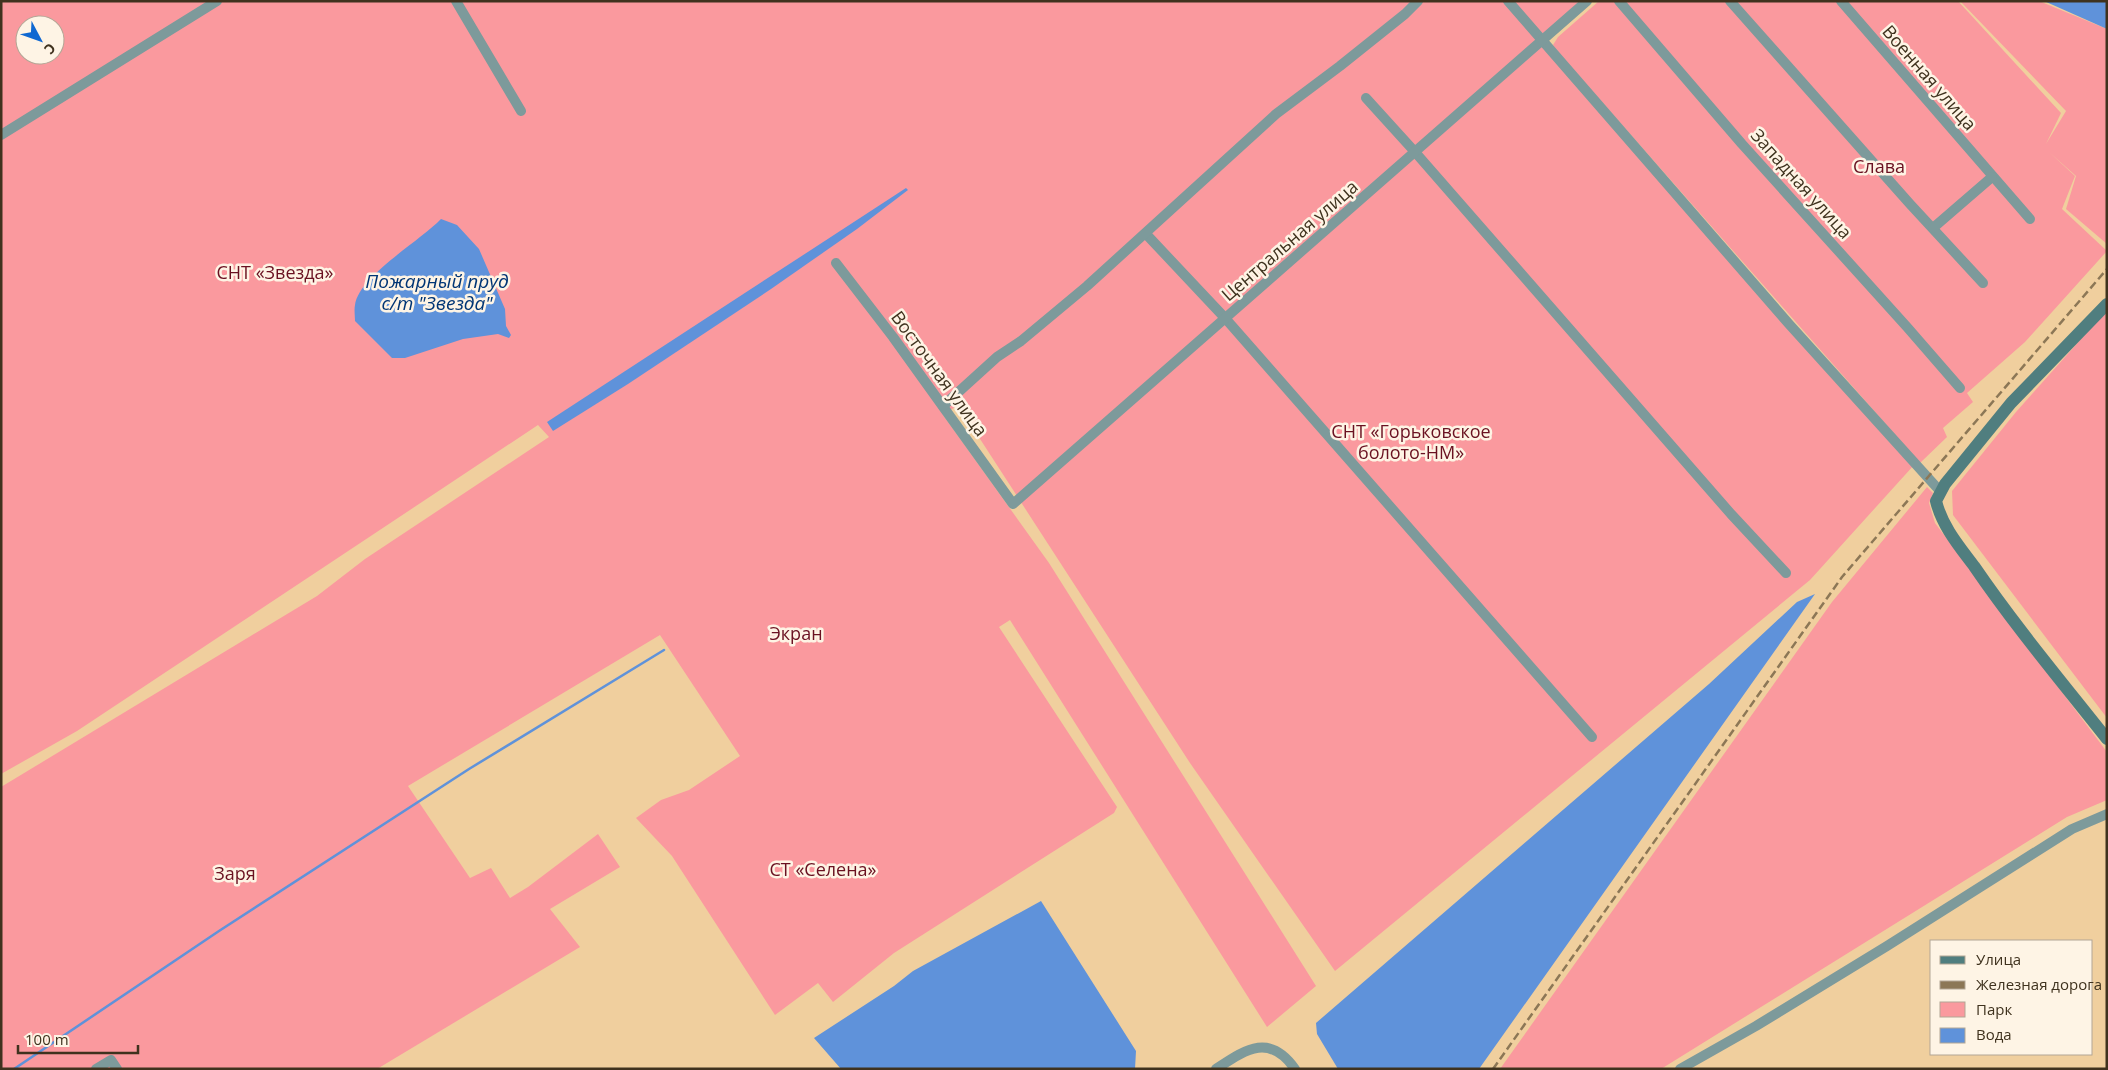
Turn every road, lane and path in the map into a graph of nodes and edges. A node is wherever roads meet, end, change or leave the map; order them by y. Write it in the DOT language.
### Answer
graph roads {
  1 [pos="217,1"];
  2 [pos="456,1"];
  3 [pos="1418,1"];
  4 [pos="1508,1"];
  5 [pos="1587,1"];
  6 [pos="1619,1"];
  7 [pos="1730,1"];
  8 [pos="1841,1"];
  9 [pos="1543,40"];
  10 [pos="1366,98"];
  11 [pos="521,111"];
  12 [pos="1,135"];
  13 [pos="1415,152"];
  14 [pos="1992,177"];
  15 [pos="2030,219"];
  16 [pos="1933,228"];
  17 [pos="1146,234"];
  18 [pos="836,263"];
  19 [pos="1983,283"];
  20 [pos="2107,304"];
  21 [pos="1225,318"];
  22 [pos="1960,388"];
  23 [pos="942,406"];
  24 [pos="1940,491"];
  25 [pos="1013,504"];
  26 [pos="1786,573"];
  27 [pos="1592,737"];
  28 [pos="2107,739"];
  29 [pos="2107,814"];
  30 [pos="96,1069"];
  31 [pos="117,1069"];
  32 [pos="1216,1069"];
  33 [pos="1295,1069"];
  34 [pos="1680,1069"];
  1 -- 12 [label="street"];
  2 -- 11 [label="street"];
  3 -- 17 [label="street"];
  4 -- 9 [label="street"];
  5 -- 9 [label="street, Центральная улица"];
  6 -- 22 [label="street, Западная улица"];
  7 -- 16 [label="street"];
  8 -- 14 [label="street, Военная улица"];
  9 -- 13 [label="street, Центральная улица"];
  9 -- 24 [label="street"];
  10 -- 13 [label="street"];
  13 -- 21 [label="street, Центральная улица"];
  13 -- 26 [label="street"];
  14 -- 15 [label="street, Военная улица"];
  14 -- 16 [label="street"];
  16 -- 19 [label="street"];
  17 -- 21 [label="street"];
  17 -- 23 [label="street"];
  18 -- 23 [label="street, Восточная улица"];
  20 -- 24 [label="street"];
  21 -- 25 [label="street, Центральная улица"];
  21 -- 27 [label="street"];
  23 -- 25 [label="street, Восточная улица"];
  24 -- 28 [label="street"];
  29 -- 34 [label="street"];
  30 -- 31 [label="street"];
  32 -- 33 [label="street"];
}
